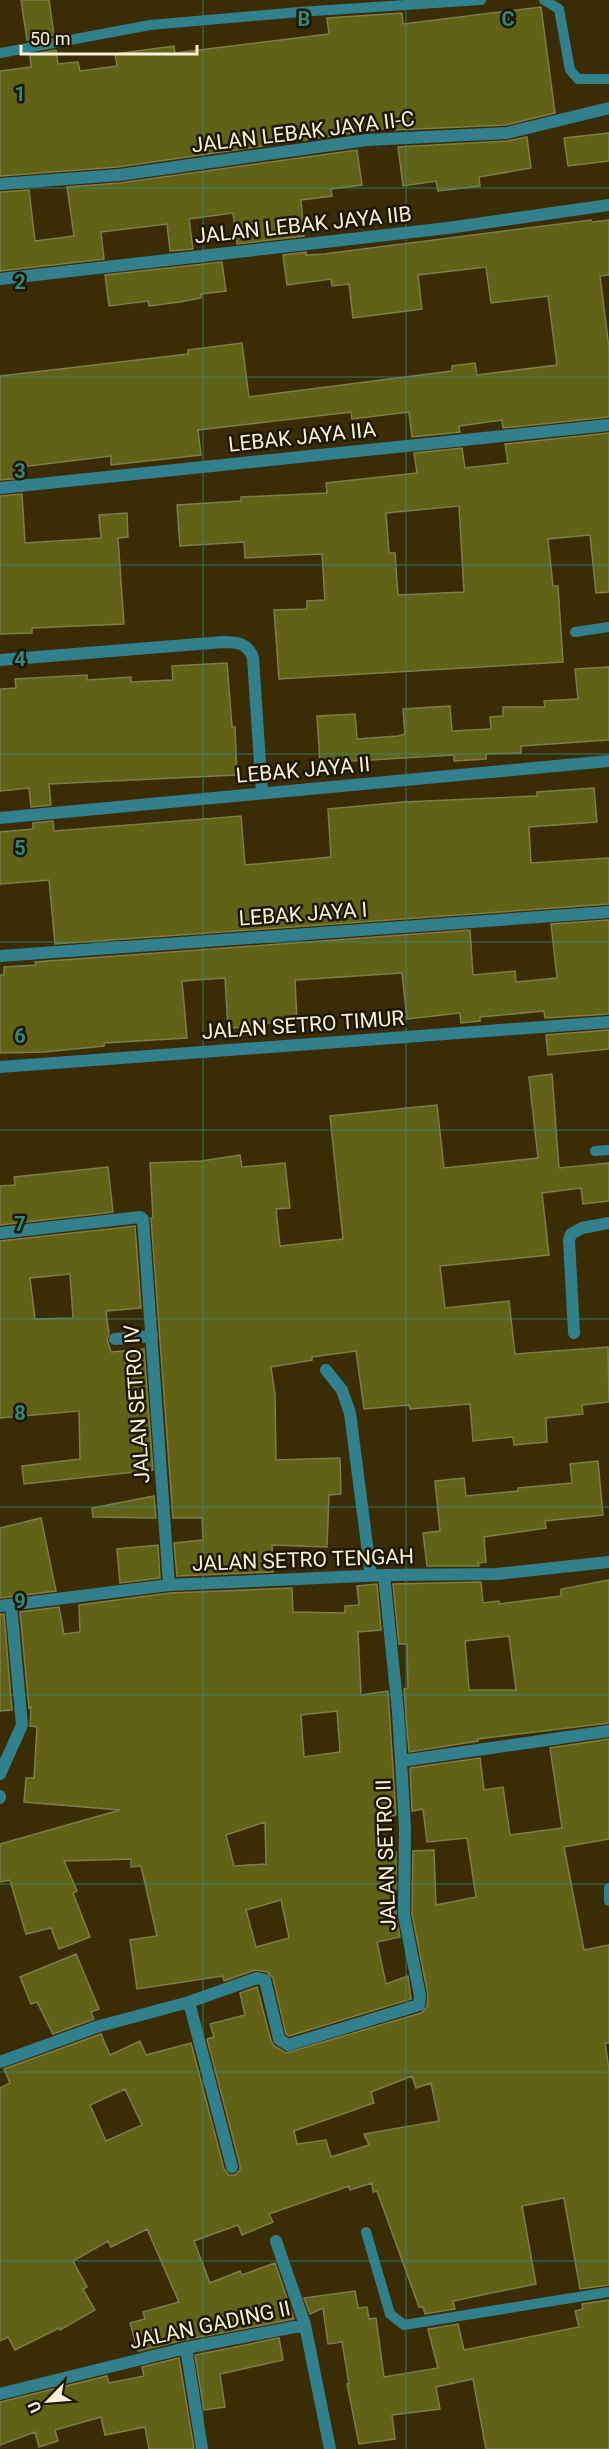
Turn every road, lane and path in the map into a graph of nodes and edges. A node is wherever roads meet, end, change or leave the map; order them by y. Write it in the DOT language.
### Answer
graph roads {
  1 [pos="481,0"];
  2 [pos="544,0"];
  3 [pos="0,53"];
  4 [pos="609,79"];
  5 [pos="609,108"];
  6 [pos="0,184"];
  7 [pos="609,205"];
  8 [pos="0,279"];
  9 [pos="609,425"];
  10 [pos="0,488"];
  11 [pos="609,627"];
  12 [pos="575,632"];
  13 [pos="0,660"];
  14 [pos="609,761"];
  15 [pos="262,793"];
  16 [pos="0,818"];
  17 [pos="609,912"];
  18 [pos="0,956"];
  19 [pos="609,1022"];
  20 [pos="0,1068"];
  21 [pos="609,1150"];
  22 [pos="595,1151"];
  23 [pos="609,1223"];
  24 [pos="0,1233"];
  25 [pos="574,1333"];
  26 [pos="152,1336"];
  27 [pos="115,1339"];
  28 [pos="326,1370"];
  29 [pos="609,1562"];
  30 [pos="384,1575"];
  31 [pos="371,1576"];
  32 [pos="169,1585"];
  33 [pos="5,1606"];
  34 [pos="609,1731"];
  35 [pos="401,1761"];
  36 [pos="0,1774"];
  37 [pos="609,1888"];
  38 [pos="609,1901"];
  39 [pos="189,2002"];
  40 [pos="0,2062"];
  41 [pos="232,2167"];
  42 [pos="366,2232"];
  43 [pos="276,2241"];
  44 [pos="609,2292"];
  45 [pos="305,2325"];
  46 [pos="186,2348"];
  47 [pos="0,2394"];
  48 [pos="201,2449"];
  49 [pos="330,2449"];
  1 -- 3 [label="lane"];
  2 -- 4 [label="lane"];
  5 -- 6 [label="street, JALAN LEBAK JAYA II-C"];
  7 -- 8 [label="street, JALAN LEBAK JAYA IIB"];
  9 -- 10 [label="street, LEBAK JAYA IIA"];
  11 -- 12 [label="lane"];
  13 -- 15 [label="street"];
  14 -- 15 [label="street, LEBAK JAYA II"];
  15 -- 16 [label="street, LEBAK JAYA II"];
  17 -- 18 [label="street, LEBAK JAYA I"];
  19 -- 20 [label="street, JALAN SETRO TIMUR"];
  21 -- 22 [label="lane"];
  23 -- 25 [label="street"];
  24 -- 26 [label="street, JALAN SETRO IV"];
  26 -- 27 [label="street"];
  26 -- 32 [label="street, JALAN SETRO IV"];
  28 -- 31 [label="street"];
  29 -- 30 [label="street, JALAN SETRO TENGAH"];
  30 -- 31 [label="street, JALAN SETRO TENGAH"];
  30 -- 35 [label="street, JALAN SETRO II"];
  31 -- 32 [label="street, JALAN SETRO TENGAH"];
  32 -- 33 [label="street, JALAN SETRO TENGAH"];
  33 -- 36 [label="street"];
  34 -- 35 [label="street"];
  35 -- 39 [label="street, JALAN SETRO II"];
  37 -- 38 [label="lane"];
  39 -- 40 [label="street, JALAN SETRO II"];
  39 -- 41 [label="street"];
  42 -- 44 [label="lane"];
  43 -- 45 [label="street"];
  45 -- 46 [label="street, JALAN GADING II"];
  45 -- 49 [label="street, JALAN GADING II"];
  46 -- 47 [label="street, JALAN GADING II"];
  46 -- 48 [label="street"];
}
